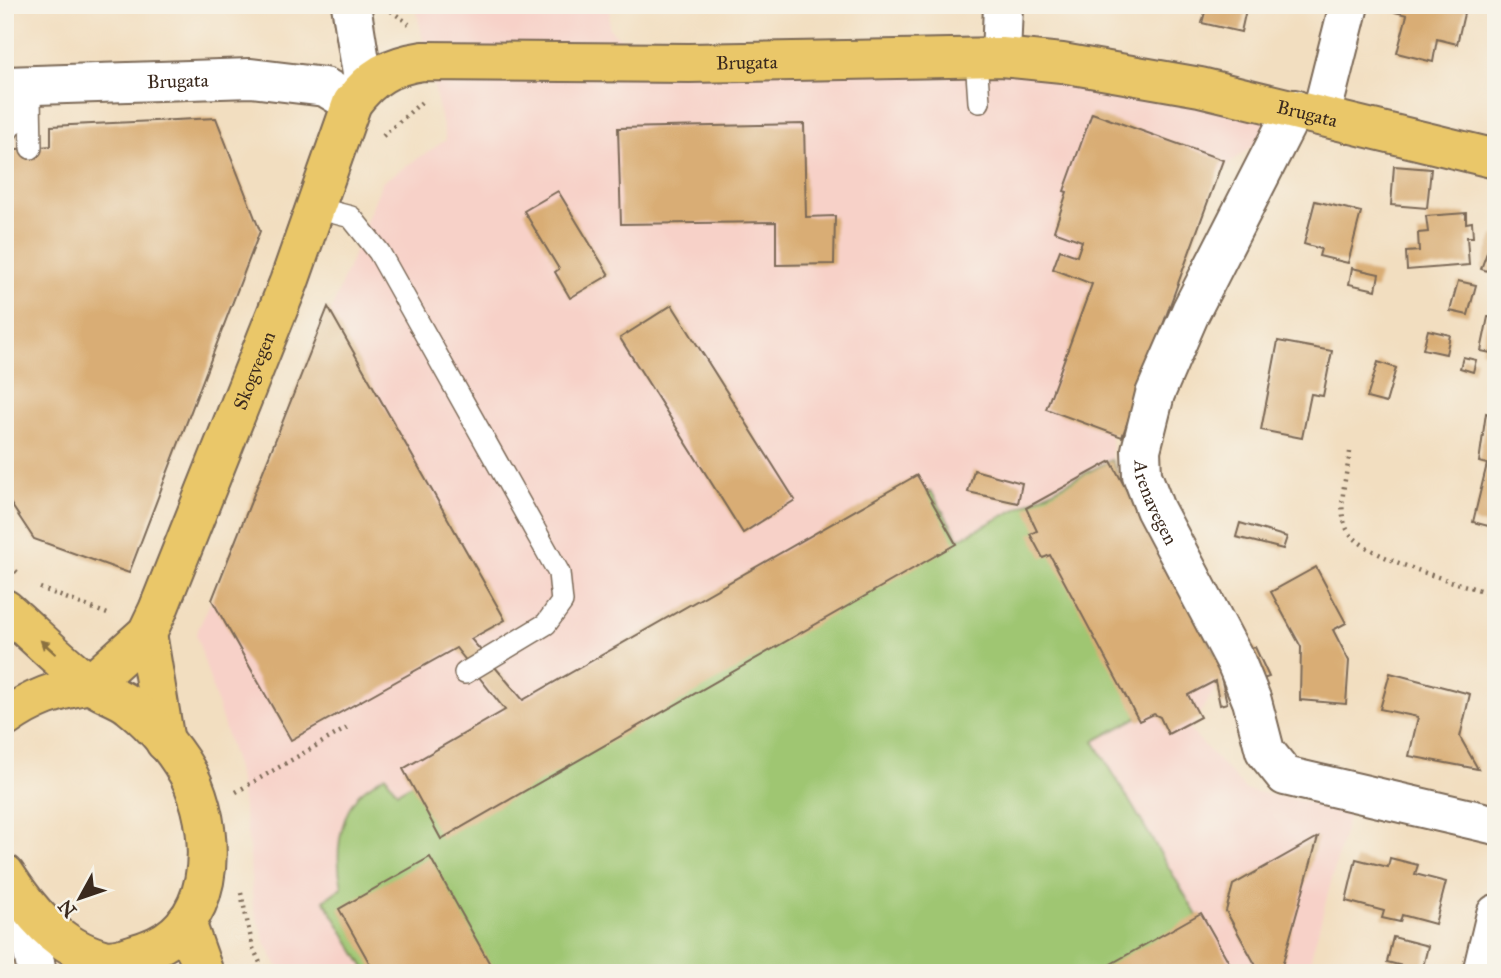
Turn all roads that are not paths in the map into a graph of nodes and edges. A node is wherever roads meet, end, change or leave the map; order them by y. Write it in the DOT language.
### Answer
graph roads {
  1 [pos="351,5"];
  2 [pos="1003,5"];
  3 [pos="1349,5"];
  4 [pos="988,58"];
  5 [pos="22,90"];
  6 [pos="358,95"];
  7 [pos="979,102"];
  8 [pos="1307,113"];
  9 [pos="5,134"];
  10 [pos="31,148"];
  11 [pos="1496,159"];
  12 [pos="316,208"];
  13 [pos="13,593"];
  14 [pos="131,625"];
  15 [pos="465,673"];
  16 [pos="90,684"];
  17 [pos="5,718"];
  18 [pos="165,741"];
  19 [pos="1496,825"];
  20 [pos="14,888"];
  21 [pos="1496,914"];
  22 [pos="186,922"];
  23 [pos="108,966"];
  24 [pos="37,973"];
  25 [pos="204,973"];
  26 [pos="1482,973"];
  1 -- 6 [label="street"];
  2 -- 4 [label="street"];
  3 -- 8 [label="street, Arenavegen"];
  4 -- 6 [label="main road, Brugata"];
  4 -- 7 [label="lane"];
  4 -- 8 [label="main road, Brugata"];
  5 -- 6 [label="street, Brugata"];
  5 -- 9 [label="lane"];
  5 -- 10 [label="lane"];
  6 -- 12 [label="main road, Skogvegen"];
  8 -- 11 [label="main road, Brugata"];
  8 -- 19 [label="street, Arenavegen"];
  12 -- 14 [label="main road, Skogvegen"];
  12 -- 15 [label="lane"];
  16 -- 13 [label="main road, one-way"];
  14 -- 16 [label="main road, Skogvegen"];
  14 -- 18 [label="main road"];
  16 -- 17 [label="main road"];
  16 -- 18 [label="main road"];
  18 -- 22 [label="main road"];
  20 -- 23 [label="main road"];
  20 -- 24 [label="street"];
  21 -- 26 [label="street"];
  22 -- 23 [label="main road"];
  22 -- 25 [label="main road"];
}
